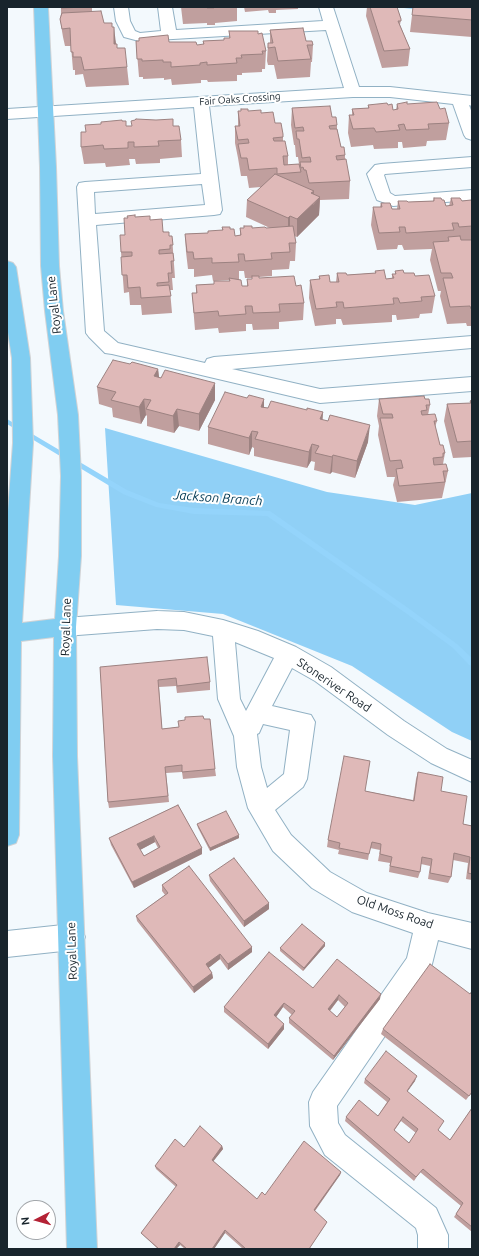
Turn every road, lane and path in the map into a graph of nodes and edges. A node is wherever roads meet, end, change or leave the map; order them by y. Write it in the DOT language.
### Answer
graph roads {
  1 [pos="40,7"];
  2 [pos="121,7"];
  3 [pos="164,7"];
  4 [pos="326,7"];
  5 [pos="332,25"];
  6 [pos="169,36"];
  7 [pos="353,92"];
  8 [pos="465,100"];
  9 [pos="201,102"];
  10 [pos="44,112"];
  11 [pos="7,114"];
  12 [pos="472,135"];
  13 [pos="472,162"];
  14 [pos="210,178"];
  15 [pos="472,195"];
  16 [pos="87,220"];
  17 [pos="7,267"];
  18 [pos="472,342"];
  19 [pos="195,366"];
  20 [pos="472,384"];
  21 [pos="65,627"];
  22 [pos="223,629"];
  23 [pos="8,634"];
  24 [pos="288,654"];
  25 [pos="257,713"];
  26 [pos="246,736"];
  27 [pos="472,771"];
  28 [pos="260,808"];
  29 [pos="7,835"];
  30 [pos="428,925"];
  31 [pos="472,936"];
  32 [pos="72,937"];
  33 [pos="7,944"];
  34 [pos="82,1249"];
  35 [pos="433,1249"];
  1 -- 10 [label="main road, Royal Lane"];
  2 -- 6 [label="street"];
  3 -- 6 [label="street"];
  4 -- 5 [label="street"];
  5 -- 6 [label="street"];
  5 -- 7 [label="street"];
  7 -- 8 [label="street, Fair Oaks Crossing"];
  7 -- 9 [label="street, Fair Oaks Crossing"];
  8 -- 12 [label="street"];
  9 -- 10 [label="street, Fair Oaks Crossing"];
  9 -- 14 [label="street"];
  10 -- 11 [label="street, Fair Oaks Crossing"];
  10 -- 21 [label="main road, Royal Lane"];
  13 -- 15 [label="street"];
  14 -- 16 [label="street"];
  14 -- 16 [label="street"];
  16 -- 19 [label="street"];
  17 -- 23 [label="main road"];
  18 -- 19 [label="street"];
  19 -- 20 [label="street"];
  21 -- 22 [label="street, Stoneriver Road"];
  21 -- 23 [label="main road"];
  21 -- 32 [label="main road, Royal Lane"];
  22 -- 24 [label="street, Stoneriver Road"];
  22 -- 26 [label="street, Old Moss Road"];
  23 -- 29 [label="main road"];
  24 -- 25 [label="street"];
  24 -- 27 [label="street, Stoneriver Road"];
  25 -- 26 [label="street"];
  25 -- 28 [label="street"];
  26 -- 28 [label="street, Old Moss Road"];
  28 -- 30 [label="street, Old Moss Road"];
  30 -- 31 [label="street, Old Moss Road"];
  30 -- 35 [label="street"];
  32 -- 33 [label="street"];
  32 -- 34 [label="main road, Royal Lane"];
}
